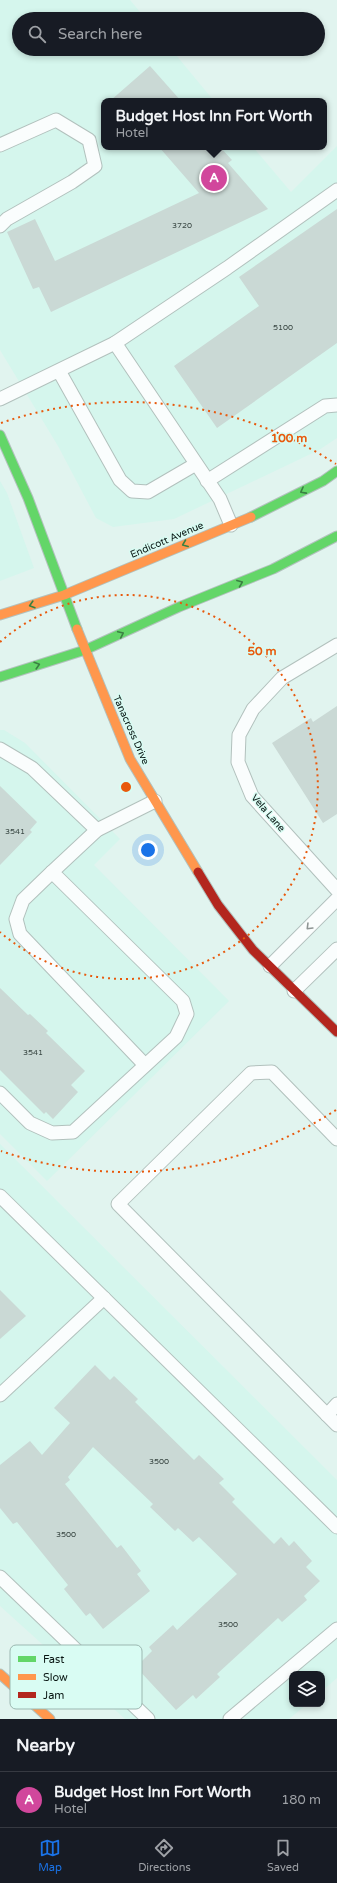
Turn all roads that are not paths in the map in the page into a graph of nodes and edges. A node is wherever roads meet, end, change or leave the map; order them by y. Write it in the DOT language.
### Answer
graph roads {
  1 [pos="0,145"];
  2 [pos="337,190"];
  3 [pos="0,226"];
  4 [pos="115,343"];
  5 [pos="59,371"];
  6 [pos="0,399"];
  7 [pos="337,405"];
  8 [pos="0,435"];
  9 [pos="196,464"];
  10 [pos="337,472"];
  11 [pos="207,481"];
  12 [pos="231,525"];
  13 [pos="337,536"];
  14 [pos="64,595"];
  15 [pos="0,615"];
  16 [pos="337,645"];
  17 [pos="85,650"];
  18 [pos="0,677"];
  19 [pos="0,749"];
  20 [pos="155,801"];
  21 [pos="97,830"];
  22 [pos="52,872"];
  23 [pos="337,890"];
  24 [pos="337,899"];
  25 [pos="337,949"];
  26 [pos="270,966"];
  27 [pos="294,991"];
  28 [pos="337,1032"];
  29 [pos="145,1066"];
  30 [pos="0,1093"];
  31 [pos="337,1139"];
  32 [pos="0,1196"];
  33 [pos="104,1298"];
  34 [pos="0,1394"];
  35 [pos="337,1404"];
  36 [pos="327,1415"];
  37 [pos="337,1424"];
  38 [pos="337,1527"];
  39 [pos="0,1577"];
  40 [pos="337,1629"];
  41 [pos="71,1645"];
  42 [pos="0,1674"];
  43 [pos="10,1683"];
  44 [pos="39,1709"];
  45 [pos="138,1709"];
  46 [pos="50,1719"];
  47 [pos="148,1719"];
  48 [pos="230,1719"];
  1 -- 3 [label="lane"];
  2 -- 4 [label="lane"];
  4 -- 5 [label="lane"];
  4 -- 9 [label="lane"];
  5 -- 6 [label="lane"];
  5 -- 9 [label="lane"];
  7 -- 11 [label="lane"];
  8 -- 14 [label="street, Tanacross Drive"];
  9 -- 11 [label="lane"];
  10 -- 12 [label="street, Endicott Avenue, one-way"];
  11 -- 12 [label="lane"];
  12 -- 14 [label="street, Endicott Avenue, one-way"];
  17 -- 13 [label="street, one-way"];
  14 -- 15 [label="street, Endicott Avenue, one-way"];
  14 -- 17 [label="street, Tanacross Drive"];
  16 -- 23 [label="lane, Vela Lane"];
  18 -- 17 [label="street, one-way"];
  17 -- 20 [label="street, Tanacross Drive"];
  19 -- 21 [label="lane"];
  20 -- 21 [label="lane"];
  20 -- 26 [label="street, Tanacross Drive"];
  21 -- 22 [label="lane"];
  22 -- 29 [label="lane"];
  22 -- 29 [label="lane"];
  24 -- 26 [label="lane, one-way"];
  25 -- 27 [label="lane"];
  26 -- 27 [label="street, Tanacross Drive"];
  27 -- 28 [label="street, Tanacross Drive"];
  29 -- 30 [label="lane"];
  31 -- 36 [label="lane"];
  32 -- 33 [label="lane"];
  33 -- 34 [label="lane"];
  33 -- 38 [label="lane"];
  35 -- 36 [label="lane"];
  36 -- 37 [label="lane"];
  39 -- 41 [label="lane"];
  40 -- 48 [label="lane"];
  42 -- 43 [label="street"];
  44 -- 46 [label="street"];
  45 -- 47 [label="lane"];
}
